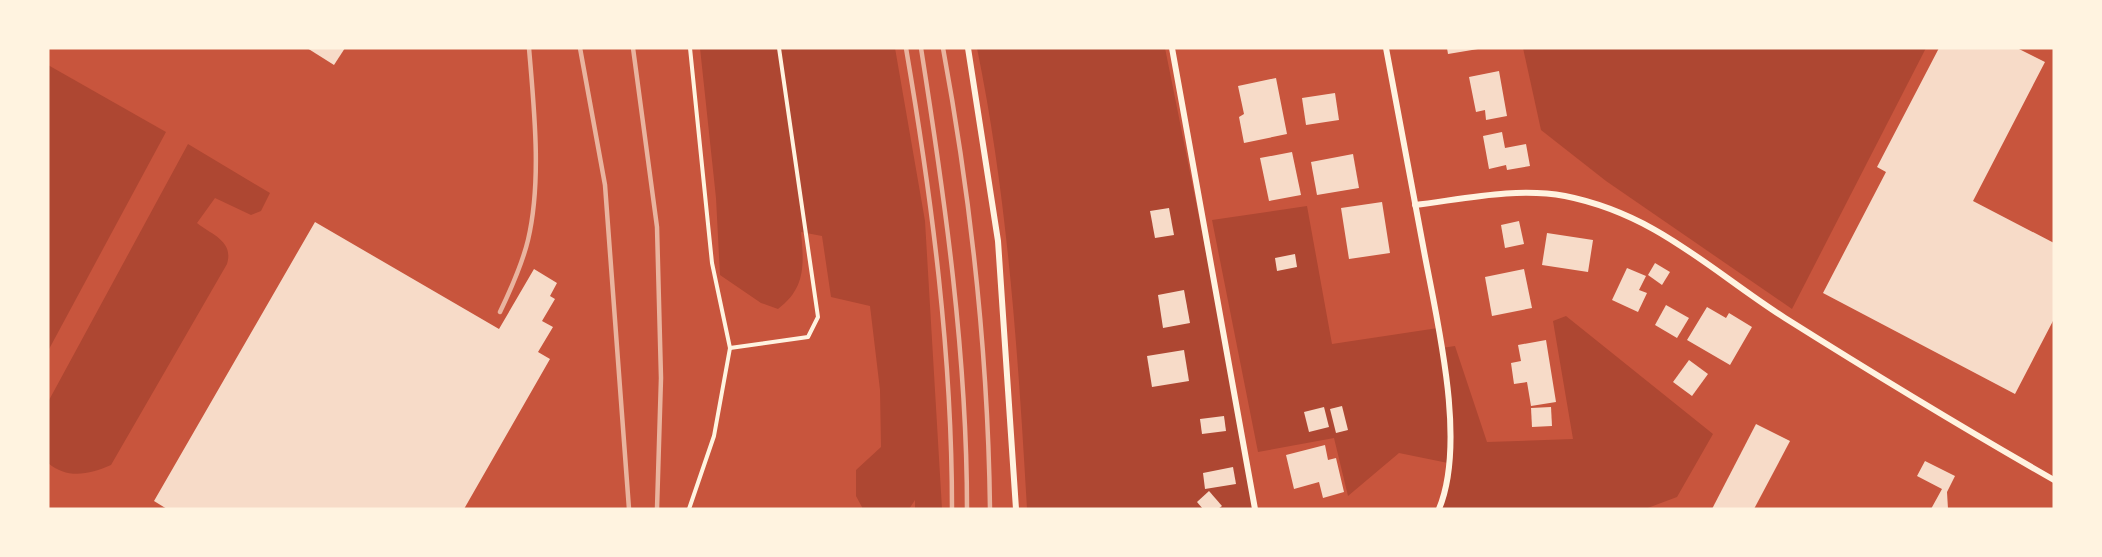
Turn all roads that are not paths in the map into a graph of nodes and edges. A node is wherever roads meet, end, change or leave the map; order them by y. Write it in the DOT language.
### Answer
graph roads {
  1 [pos="968,48"];
  2 [pos="1172,48"];
  3 [pos="1386,48"];
  4 [pos="1415,205"];
  5 [pos="2054,480"];
  6 [pos="1016,509"];
  7 [pos="1255,509"];
  8 [pos="1439,509"];
  1 -- 6 [label="street"];
  2 -- 7 [label="street"];
  3 -- 4 [label="street"];
  4 -- 5 [label="street"];
  4 -- 8 [label="street"];
}
